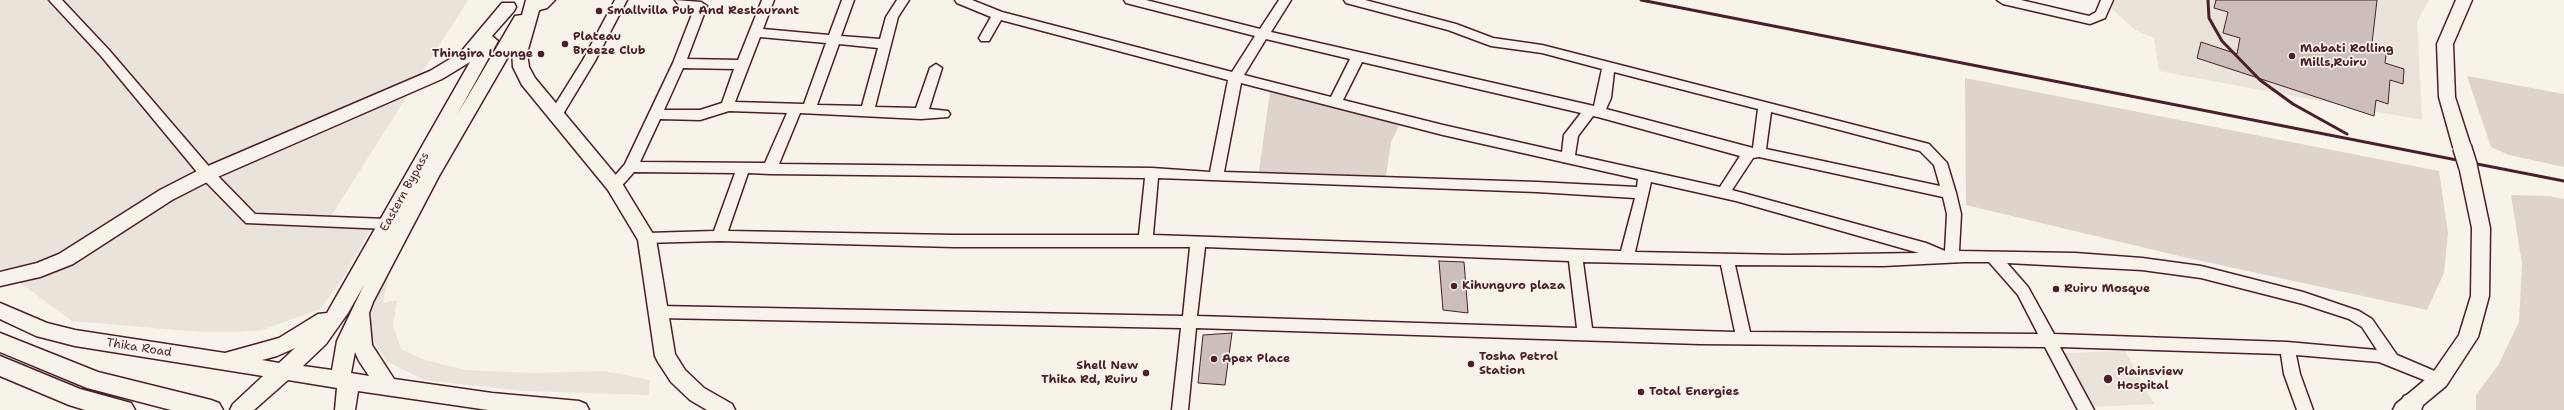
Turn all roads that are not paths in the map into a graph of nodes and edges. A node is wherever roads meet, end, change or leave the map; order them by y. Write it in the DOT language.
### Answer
graph roads {
  1 [pos="55,0"];
  2 [pos="549,0"];
  3 [pos="621,0"];
  4 [pos="682,0"];
  5 [pos="768,0"];
  6 [pos="848,0"];
  7 [pos="903,0"];
  8 [pos="961,0"];
  9 [pos="996,0"];
  10 [pos="1130,0"];
  11 [pos="1285,0"];
  12 [pos="1350,0"];
  13 [pos="2003,0"];
  14 [pos="2107,0"];
  15 [pos="2464,0"];
  16 [pos="510,3"];
  17 [pos="533,3"];
  18 [pos="703,3"];
  19 [pos="992,13"];
  20 [pos="754,32"];
  21 [pos="1263,35"];
  22 [pos="986,38"];
  23 [pos="834,39"];
  24 [pos="885,44"];
  25 [pos="1358,57"];
  26 [pos="679,63"];
  27 [pos="742,65"];
  28 [pos="1609,66"];
  29 [pos="936,68"];
  30 [pos="1235,78"];
  31 [pos="1335,103"];
  32 [pos="729,106"];
  33 [pos="1765,106"];
  34 [pos="794,109"];
  35 [pos="809,109"];
  36 [pos="1594,111"];
  37 [pos="867,112"];
  38 [pos="656,114"];
  39 [pos="921,114"];
  40 [pos="943,114"];
  41 [pos="555,116"];
  42 [pos="1754,153"];
  43 [pos="1568,157"];
  44 [pos="630,167"];
  45 [pos="743,169"];
  46 [pos="770,169"];
  47 [pos="1152,173"];
  48 [pos="207,174"];
  49 [pos="1646,176"];
  50 [pos="1216,178"];
  51 [pos="614,185"];
  52 [pos="1643,193"];
  53 [pos="1723,193"];
  54 [pos="1950,193"];
  55 [pos="387,224"];
  56 [pos="719,236"];
  57 [pos="647,239"];
  58 [pos="1198,241"];
  59 [pos="1145,242"];
  60 [pos="1901,242"];
  61 [pos="1575,255"];
  62 [pos="1627,256"];
  63 [pos="1947,256"];
  64 [pos="1993,257"];
  65 [pos="1909,259"];
  66 [pos="1727,260"];
  67 [pos="0,280"];
  68 [pos="354,302"];
  69 [pos="0,311"];
  70 [pos="659,312"];
  71 [pos="1188,322"];
  72 [pos="1585,335"];
  73 [pos="1744,338"];
  74 [pos="2047,340"];
  75 [pos="0,342"];
  76 [pos="2287,348"];
  77 [pos="2392,359"];
  78 [pos="221,360"];
  79 [pos="0,366"];
  80 [pos="283,372"];
  81 [pos="341,378"];
  82 [pos="2439,380"];
  83 [pos="388,387"];
  84 [pos="2408,408"];
  85 [pos="123,410"];
  86 [pos="211,410"];
  87 [pos="240,410"];
  88 [pos="345,410"];
  89 [pos="579,410"];
  90 [pos="725,410"];
  91 [pos="1180,410"];
  92 [pos="2086,410"];
  93 [pos="2305,410"];
  1 -- 48 [label="street"];
  2 -- 17 [label="street"];
  3 -- 41 [label="street"];
  4 -- 18 [label="street"];
  5 -- 20 [label="street"];
  6 -- 23 [label="street"];
  7 -- 24 [label="street"];
  8 -- 19 [label="street"];
  9 -- 19 [label="street"];
  10 -- 21 [label="street"];
  11 -- 21 [label="street"];
  12 -- 28 [label="street"];
  13 -- 14 [label="street"];
  15 -- 82 [label="main road, bridge"];
  16 -- 48 [label="main road"];
  16 -- 55 [label="main road, Eastern Bypass"];
  17 -- 41 [label="main road"];
  17 -- 68 [label="main road, Eastern Bypass"];
  18 -- 26 [label="street"];
  19 -- 22 [label="street"];
  19 -- 30 [label="street"];
  20 -- 23 [label="street"];
  20 -- 27 [label="street"];
  21 -- 25 [label="street"];
  21 -- 30 [label="street"];
  23 -- 24 [label="street"];
  23 -- 35 [label="street"];
  24 -- 37 [label="street"];
  25 -- 31 [label="street"];
  25 -- 36 [label="street"];
  26 -- 27 [label="street"];
  26 -- 38 [label="street"];
  27 -- 32 [label="street"];
  28 -- 33 [label="street"];
  28 -- 36 [label="street"];
  29 -- 39 [label="street"];
  30 -- 31 [label="street"];
  30 -- 50 [label="street"];
  31 -- 43 [label="street"];
  32 -- 34 [label="street"];
  32 -- 38 [label="street"];
  33 -- 42 [label="street"];
  33 -- 54 [label="street"];
  34 -- 35 [label="street"];
  34 -- 46 [label="street"];
  35 -- 37 [label="street"];
  36 -- 42 [label="street"];
  36 -- 43 [label="street"];
  37 -- 39 [label="street"];
  38 -- 44 [label="street"];
  39 -- 40 [label="street"];
  41 -- 51 [label="main road"];
  42 -- 53 [label="street"];
  42 -- 54 [label="street"];
  43 -- 49 [label="street"];
  44 -- 45 [label="street"];
  44 -- 51 [label="street"];
  45 -- 46 [label="street"];
  45 -- 56 [label="street"];
  46 -- 47 [label="street"];
  47 -- 50 [label="street"];
  47 -- 59 [label="street"];
  48 -- 55 [label="street"];
  48 -- 67 [label="main road"];
  49 -- 52 [label="street"];
  49 -- 53 [label="street"];
  50 -- 52 [label="street"];
  51 -- 57 [label="main road"];
  52 -- 62 [label="street"];
  53 -- 60 [label="street"];
  54 -- 63 [label="street"];
  55 -- 68 [label="main road, Eastern Bypass"];
  56 -- 57 [label="street"];
  56 -- 59 [label="street"];
  57 -- 70 [label="main road"];
  58 -- 59 [label="street"];
  58 -- 61 [label="street"];
  58 -- 71 [label="street"];
  60 -- 63 [label="street"];
  60 -- 65 [label="street"];
  61 -- 62 [label="street"];
  61 -- 72 [label="street"];
  62 -- 66 [label="street"];
  63 -- 64 [label="street"];
  63 -- 65 [label="street"];
  64 -- 74 [label="street"];
  64 -- 77 [label="street"];
  65 -- 66 [label="street"];
  66 -- 73 [label="street"];
  68 -- 78 [label="main road"];
  68 -- 80 [label="main road, Eastern Bypass"];
  68 -- 81 [label="main road"];
  68 -- 83 [label="main road"];
  69 -- 78 [label="main road, Thika Road"];
  70 -- 71 [label="street"];
  70 -- 90 [label="main road"];
  71 -- 72 [label="street"];
  71 -- 91 [label="street"];
  72 -- 73 [label="street"];
  73 -- 74 [label="street"];
  74 -- 76 [label="street"];
  74 -- 92 [label="street"];
  75 -- 86 [label="highway"];
  76 -- 77 [label="street"];
  76 -- 93 [label="street"];
  77 -- 82 [label="street"];
  78 -- 80 [label="main road, Thika Road"];
  79 -- 85 [label="highway"];
  80 -- 81 [label="main road, Thika Road"];
  80 -- 87 [label="main road, Eastern Bypass"];
  81 -- 83 [label="main road"];
  81 -- 88 [label="main road"];
  82 -- 84 [label="main road"];
  83 -- 89 [label="main road"];
}
